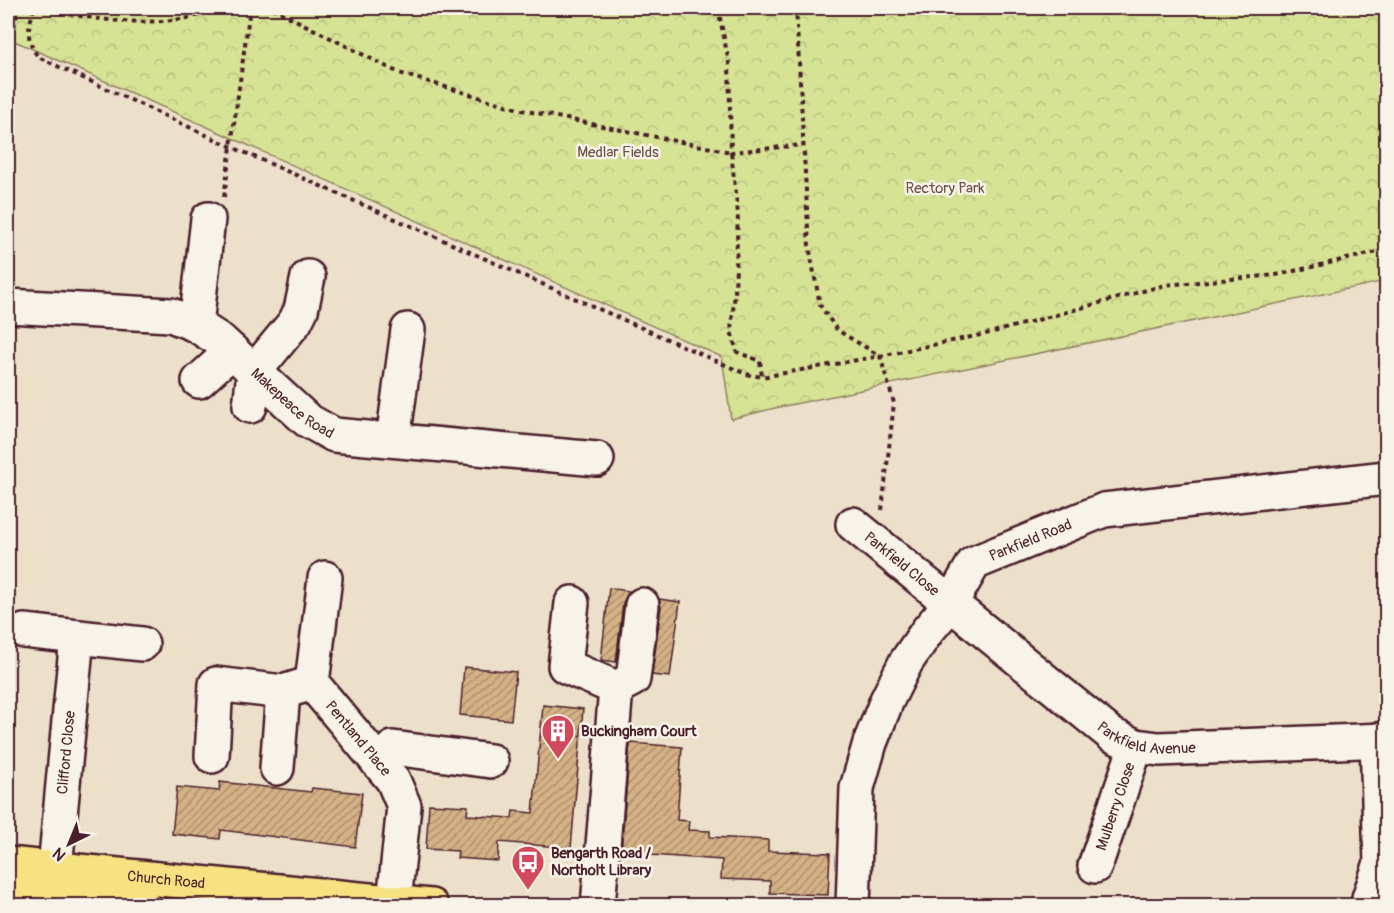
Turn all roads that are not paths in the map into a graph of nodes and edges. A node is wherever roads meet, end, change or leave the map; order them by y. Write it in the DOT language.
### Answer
graph roads {
  1 [pos="208,219"];
  2 [pos="308,277"];
  3 [pos="8,306"];
  4 [pos="196,325"];
  5 [pos="408,330"];
  6 [pos="243,362"];
  7 [pos="199,381"];
  8 [pos="250,406"];
  9 [pos="393,440"];
  10 [pos="597,459"];
  11 [pos="1386,478"];
  12 [pos="866,534"];
  13 [pos="325,578"];
  14 [pos="572,603"];
  15 [pos="951,603"];
  16 [pos="642,605"];
  17 [pos="24,631"];
  18 [pos="77,637"];
  19 [pos="142,644"];
  20 [pos="298,687"];
  21 [pos="616,688"];
  22 [pos="1382,740"];
  23 [pos="1136,746"];
  24 [pos="212,756"];
  25 [pos="377,761"];
  26 [pos="491,761"];
  27 [pos="277,768"];
  28 [pos="8,864"];
  29 [pos="1095,866"];
  30 [pos="55,868"];
  31 [pos="8,892"];
  32 [pos="1369,898"];
  33 [pos="394,902"];
  34 [pos="93,903"];
  35 [pos="598,905"];
  36 [pos="143,906"];
  37 [pos="431,906"];
  38 [pos="853,906"];
  1 -- 4 [label="street"];
  2 -- 6 [label="street"];
  3 -- 4 [label="street, Makepeace Road"];
  4 -- 6 [label="street, Makepeace Road"];
  5 -- 9 [label="street"];
  6 -- 7 [label="street"];
  6 -- 8 [label="street"];
  6 -- 9 [label="street, Makepeace Road"];
  9 -- 10 [label="street, Makepeace Road"];
  11 -- 15 [label="street, Parkfield Road"];
  12 -- 15 [label="street, Parkfield Close"];
  13 -- 20 [label="street"];
  14 -- 21 [label="street"];
  15 -- 23 [label="street, Parkfield Avenue"];
  15 -- 38 [label="street, Parkfield Road"];
  16 -- 21 [label="street"];
  17 -- 18 [label="street"];
  18 -- 19 [label="street"];
  18 -- 30 [label="street, Clifford Close"];
  20 -- 24 [label="street"];
  20 -- 25 [label="street, Pentland Place"];
  20 -- 27 [label="street"];
  21 -- 35 [label="street"];
  22 -- 23 [label="street, Parkfield Avenue"];
  22 -- 32 [label="street"];
  23 -- 29 [label="street, Mulberry Close"];
  25 -- 26 [label="street"];
  25 -- 33 [label="street, Pentland Place"];
  28 -- 30 [label="highway, Church Road"];
  30 -- 33 [label="highway, Church Road"];
  31 -- 34 [label="highway, Church Road"];
  33 -- 37 [label="highway, Church Road"];
  34 -- 36 [label="highway, Church Road"];
}
